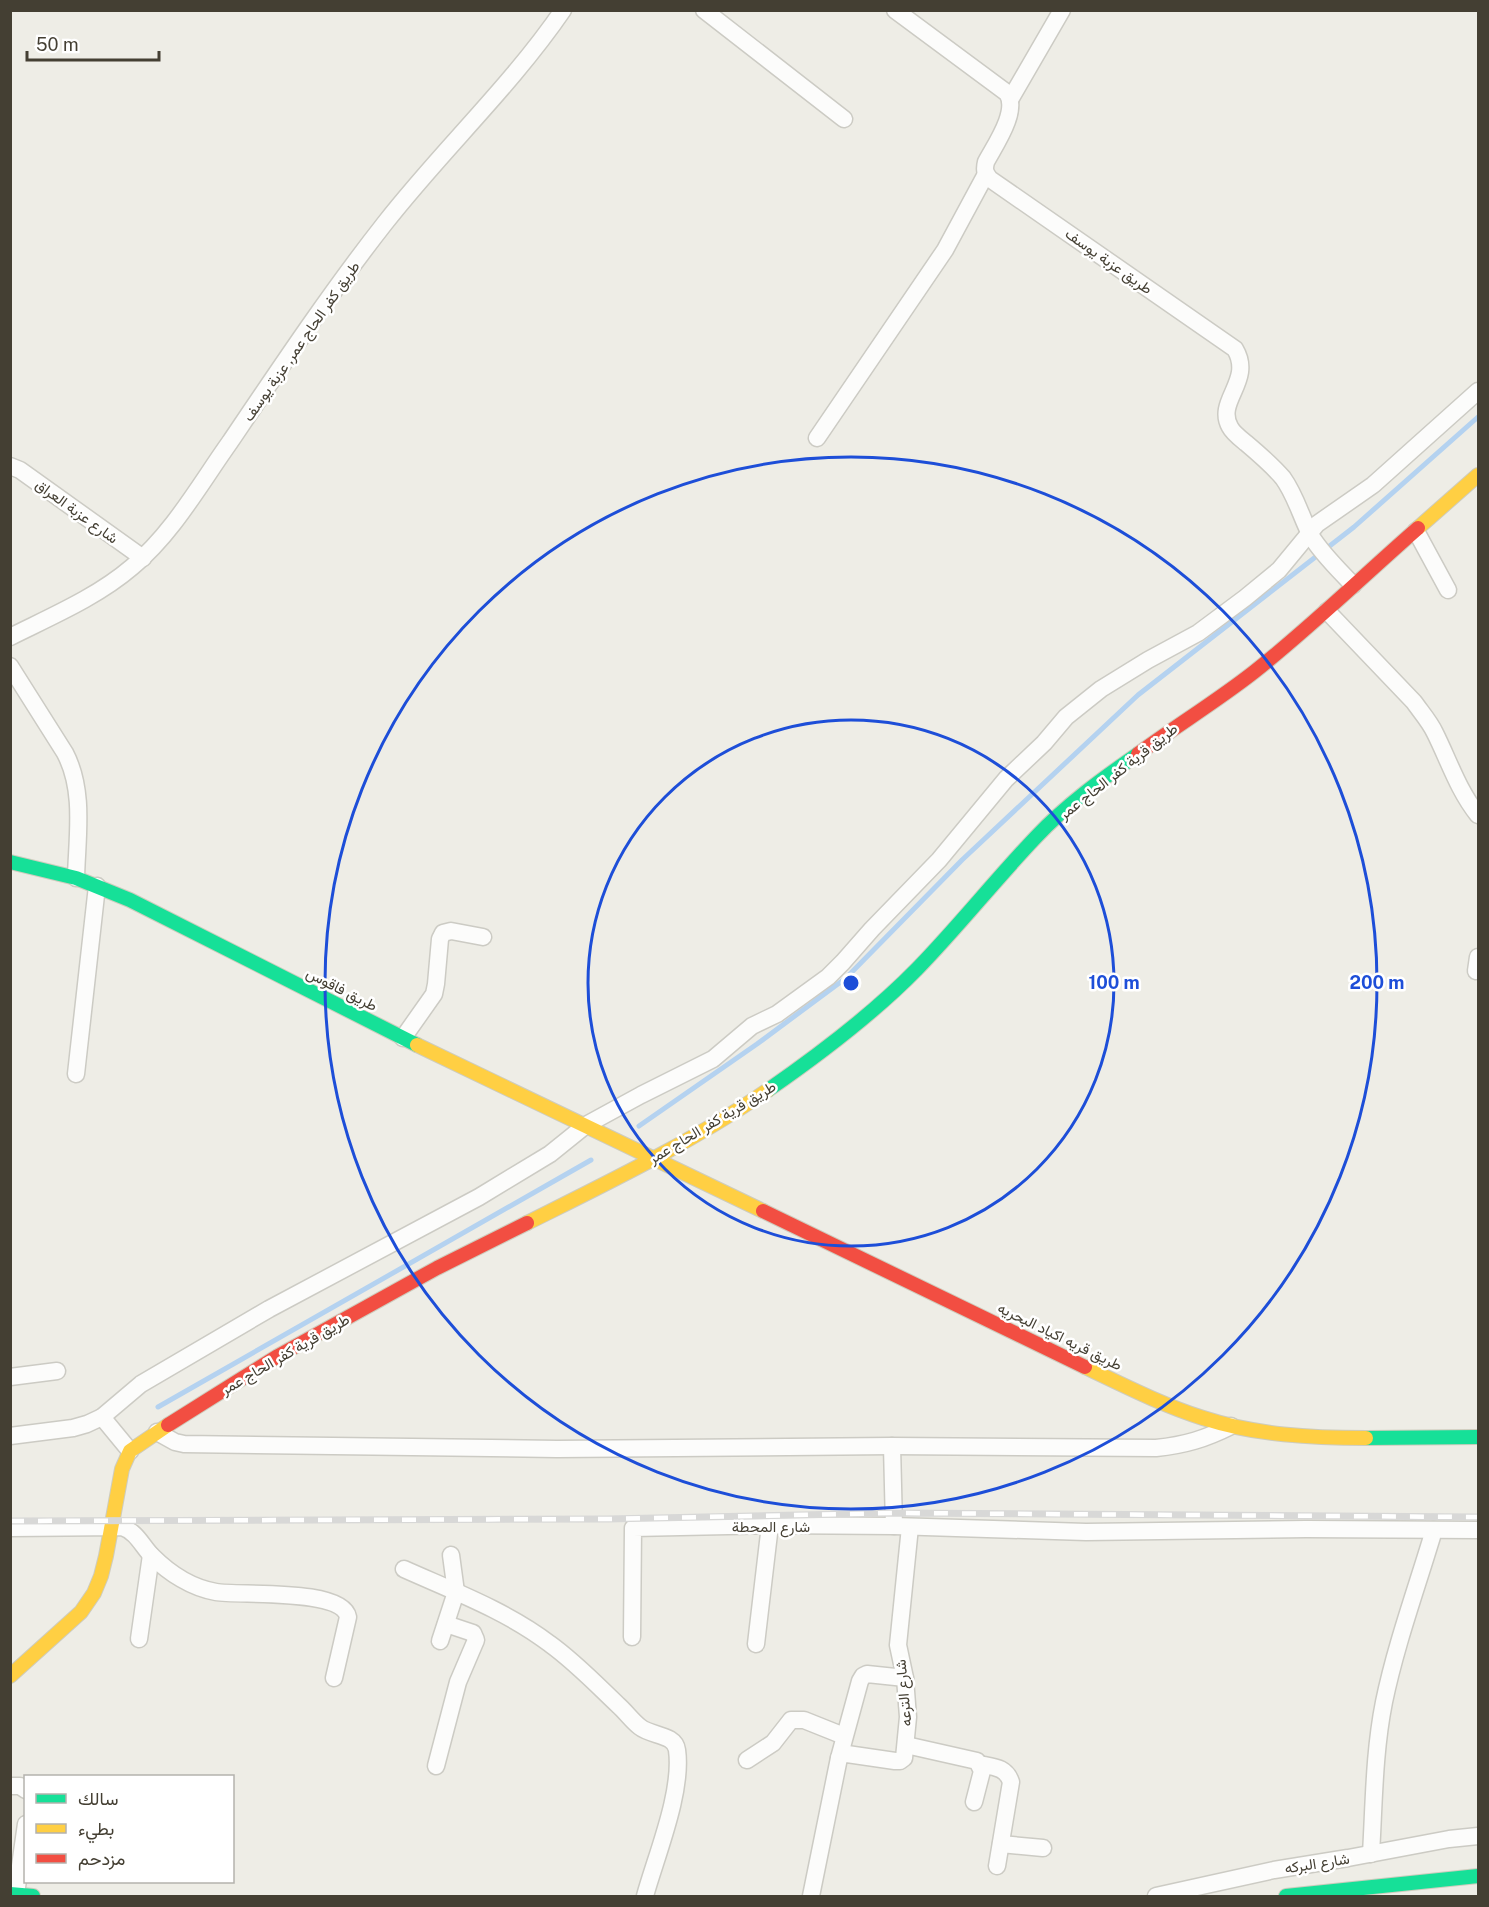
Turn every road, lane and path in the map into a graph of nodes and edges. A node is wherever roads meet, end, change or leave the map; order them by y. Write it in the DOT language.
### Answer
graph roads {
  1 [pos="564,10"];
  2 [pos="704,10"];
  3 [pos="895,10"];
  4 [pos="1062,10"];
  5 [pos="1011,98"];
  6 [pos="844,119"];
  7 [pos="986,174"];
  8 [pos="1479,391"];
  9 [pos="817,438"];
  10 [pos="10,466"];
  11 [pos="1479,475"];
  12 [pos="1416,531"];
  13 [pos="1311,535"];
  14 [pos="143,558"];
  15 [pos="1347,579"];
  16 [pos="1448,590"];
  17 [pos="1327,611"];
  18 [pos="10,637"];
  19 [pos="10,666"];
  20 [pos="1479,815"];
  21 [pos="10,862"];
  22 [pos="76,878"];
  23 [pos="97,886"];
  24 [pos="483,937"];
  25 [pos="403,1038"];
  26 [pos="76,1074"];
  27 [pos="586,1125"];
  28 [pos="654,1159"];
  29 [pos="57,1371"];
  30 [pos="10,1377"];
  31 [pos="102,1417"];
  32 [pos="1231,1426"];
  33 [pos="157,1432"];
  34 [pos="10,1436"];
  35 [pos="1479,1437"];
  36 [pos="892,1446"];
  37 [pos="130,1451"];
  38 [pos="770,1525"];
  39 [pos="112,1527"];
  40 [pos="902,1527"];
  41 [pos="10,1528"];
  42 [pos="1434,1530"];
  43 [pos="1479,1530"];
  44 [pos="151,1554"];
  45 [pos="451,1555"];
  46 [pos="404,1569"];
  47 [pos="456,1592"];
  48 [pos="446,1624"];
  49 [pos="632,1637"];
  50 [pos="139,1639"];
  51 [pos="440,1641"];
  52 [pos="756,1644"];
  53 [pos="10,1676"];
  54 [pos="334,1678"];
  55 [pos="905,1678"];
  56 [pos="844,1736"];
  57 [pos="906,1745"];
  58 [pos="839,1758"];
  59 [pos="747,1760"];
  60 [pos="980,1764"];
  61 [pos="436,1766"];
  62 [pos="974,1802"];
  63 [pos="1479,1836"];
  64 [pos="1001,1844"];
  65 [pos="24,1848"];
  66 [pos="1043,1848"];
  67 [pos="1371,1854"];
  68 [pos="997,1866"];
  69 [pos="1479,1876"];
  70 [pos="20,1895"];
  71 [pos="645,1896"];
  72 [pos="811,1896"];
  73 [pos="1156,1896"];
  74 [pos="1286,1896"];
  1 -- 14 [label="street, طريق كفر الحاج عمر, عزبة يوسف"];
  2 -- 6 [label="street"];
  3 -- 5 [label="street"];
  4 -- 5 [label="street"];
  5 -- 7 [label="street"];
  7 -- 9 [label="street"];
  7 -- 13 [label="street, طريق عزبة يوسف"];
  8 -- 13 [label="street"];
  10 -- 14 [label="street, شارع عزبة العراق"];
  11 -- 12 [label="street, طريق قرية كفر الحاج عمر"];
  12 -- 15 [label="street, طريق قرية كفر الحاج عمر"];
  12 -- 16 [label="street"];
  13 -- 15 [label="street, طريق عزبة يوسف"];
  13 -- 27 [label="street"];
  14 -- 18 [label="street, طريق كفر الحاج عمر, عزبة يوسف"];
  15 -- 17 [label="street, طريق قرية كفر الحاج عمر"];
  17 -- 20 [label="street"];
  17 -- 28 [label="street, طريق قرية كفر الحاج عمر"];
  19 -- 22 [label="street"];
  21 -- 22 [label="street, طريق فاقوس"];
  22 -- 23 [label="street, طريق فاقوس"];
  23 -- 25 [label="street, طريق فاقوس"];
  23 -- 26 [label="street"];
  24 -- 25 [label="street"];
  25 -- 27 [label="street, طريق فاقوس"];
  27 -- 28 [label="street, طريق فاقوس"];
  27 -- 31 [label="street"];
  28 -- 32 [label="street, طريق قريه اكياد البحريه"];
  28 -- 33 [label="street, طريق قرية كفر الحاج عمر"];
  29 -- 30 [label="street"];
  31 -- 34 [label="street"];
  31 -- 37 [label="street"];
  32 -- 35 [label="street, طريق قريه اكياد البحريه"];
  32 -- 36 [label="street"];
  33 -- 36 [label="street"];
  33 -- 37 [label="street, طريق قرية كفر الحاج عمر"];
  36 -- 40 [label="street, شارع الترعه"];
  37 -- 39 [label="street"];
  38 -- 40 [label="street, شارع المحطة"];
  38 -- 49 [label="street, شارع المحطة"];
  38 -- 52 [label="street"];
  39 -- 41 [label="street"];
  39 -- 44 [label="street"];
  39 -- 53 [label="street"];
  40 -- 42 [label="street, شارع المحطة"];
  40 -- 55 [label="street, شارع الترعه"];
  42 -- 43 [label="street, شارع المحطة"];
  42 -- 67 [label="street"];
  44 -- 50 [label="street"];
  44 -- 54 [label="street"];
  45 -- 47 [label="street"];
  46 -- 47 [label="street"];
  47 -- 48 [label="street"];
  47 -- 71 [label="street"];
  48 -- 51 [label="street"];
  48 -- 61 [label="street"];
  55 -- 56 [label="street"];
  55 -- 57 [label="street, شارع الترعه"];
  56 -- 58 [label="street"];
  56 -- 59 [label="street"];
  57 -- 58 [label="street, شارع الترعه"];
  57 -- 60 [label="street"];
  58 -- 72 [label="street"];
  60 -- 62 [label="street"];
  60 -- 64 [label="street"];
  63 -- 67 [label="street, شارع البركه"];
  64 -- 66 [label="street"];
  64 -- 68 [label="street"];
  65 -- 70 [label="street"];
  67 -- 73 [label="street, شارع البركه"];
  69 -- 74 [label="street"];
}
